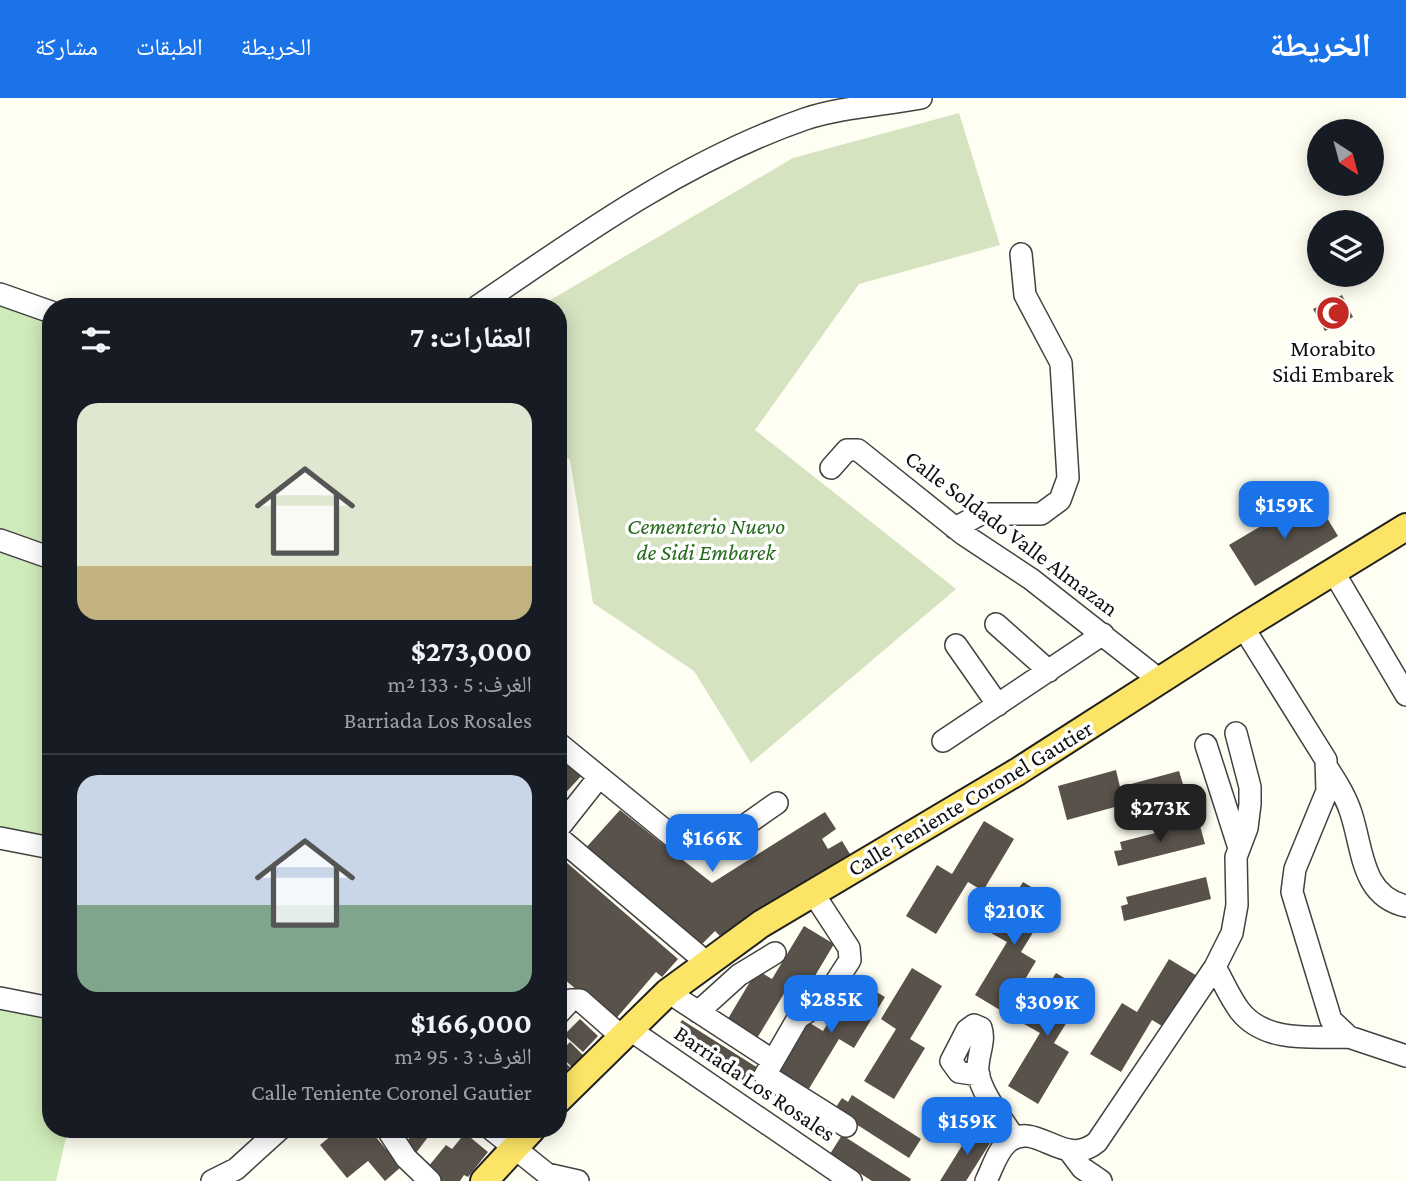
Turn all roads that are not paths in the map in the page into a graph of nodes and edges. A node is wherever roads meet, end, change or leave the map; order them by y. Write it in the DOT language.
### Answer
graph roads {
  1 [pos="921,98"];
  2 [pos="1021,254"];
  3 [pos="0,294"];
  4 [pos="490,298"];
  5 [pos="42,309"];
  6 [pos="831,468"];
  7 [pos="955,527"];
  8 [pos="1406,527"];
  9 [pos="0,540"];
  10 [pos="42,555"];
  11 [pos="1333,571"];
  12 [pos="996,624"];
  13 [pos="1242,627"];
  14 [pos="1103,634"];
  15 [pos="956,645"];
  16 [pos="1049,671"];
  17 [pos="1161,681"];
  18 [pos="1404,686"];
  19 [pos="998,705"];
  20 [pos="1236,733"];
  21 [pos="943,741"];
  22 [pos="1206,745"];
  23 [pos="567,750"];
  24 [pos="1327,769"];
  25 [pos="599,777"];
  26 [pos="777,803"];
  27 [pos="567,817"];
  28 [pos="0,838"];
  29 [pos="567,845"];
  30 [pos="42,846"];
  31 [pos="1239,848"];
  32 [pos="813,893"];
  33 [pos="1406,906"];
  34 [pos="775,953"];
  35 [pos="706,962"];
  36 [pos="1215,967"];
  37 [pos="668,992"];
  38 [pos="0,999"];
  39 [pos="567,1004"];
  40 [pos="42,1006"];
  41 [pos="698,1012"];
  42 [pos="625,1033"];
  43 [pos="1349,1037"];
  44 [pos="1406,1056"];
  45 [pos="772,1060"];
  46 [pos="979,1075"];
  47 [pos="567,1091"];
  48 [pos="846,1126"];
  49 [pos="271,1138"];
  50 [pos="393,1138"];
  51 [pos="501,1138"];
  52 [pos="524,1138"];
  53 [pos="1014,1138"];
  54 [pos="514,1149"];
  55 [pos="1070,1152"];
  56 [pos="232,1175"];
  57 [pos="212,1181"];
  58 [pos="430,1181"];
  59 [pos="484,1181"];
  60 [pos="578,1181"];
  61 [pos="851,1181"];
  62 [pos="986,1181"];
  63 [pos="1101,1181"];
  1 -- 4 [label="street"];
  2 -- 7 [label="street"];
  3 -- 5 [label="street"];
  6 -- 7 [label="street, Calle Soldado Valle Almazan"];
  7 -- 14 [label="street, Calle Soldado Valle Almazan"];
  8 -- 11 [label="main road, Calle Teniente Coronel Gautier"];
  9 -- 10 [label="street"];
  11 -- 13 [label="main road, Calle Teniente Coronel Gautier"];
  11 -- 18 [label="street"];
  12 -- 16 [label="street"];
  13 -- 17 [label="main road, Calle Teniente Coronel Gautier"];
  13 -- 24 [label="street"];
  14 -- 16 [label="street"];
  14 -- 17 [label="street, Calle Soldado Valle Almazan"];
  15 -- 19 [label="street"];
  16 -- 19 [label="street"];
  17 -- 32 [label="main road, Calle Teniente Coronel Gautier"];
  19 -- 21 [label="street"];
  20 -- 31 [label="street"];
  22 -- 31 [label="street"];
  23 -- 25 [label="street"];
  24 -- 33 [label="street"];
  24 -- 43 [label="street"];
  25 -- 26 [label="street"];
  25 -- 27 [label="street"];
  28 -- 30 [label="street"];
  29 -- 35 [label="street"];
  31 -- 36 [label="street"];
  32 -- 35 [label="main road, Calle Teniente Coronel Gautier"];
  32 -- 45 [label="street"];
  34 -- 41 [label="street"];
  35 -- 37 [label="main road, Calle Teniente Coronel Gautier"];
  36 -- 43 [label="street"];
  36 -- 55 [label="street"];
  37 -- 41 [label="street"];
  37 -- 42 [label="main road, Calle Teniente Coronel Gautier"];
  38 -- 40 [label="street"];
  39 -- 42 [label="street, Barriada Los Rosales"];
  41 -- 45 [label="street"];
  42 -- 47 [label="main road, Calle Teniente Coronel Gautier"];
  42 -- 61 [label="street, Barriada Los Rosales"];
  43 -- 44 [label="street"];
  45 -- 48 [label="street"];
  46 -- 53 [label="street"];
  49 -- 56 [label="street"];
  50 -- 58 [label="street"];
  51 -- 54 [label="street"];
  52 -- 54 [label="main road"];
  53 -- 55 [label="street"];
  53 -- 62 [label="street"];
  54 -- 59 [label="main road"];
  54 -- 60 [label="street"];
  55 -- 63 [label="street"];
  56 -- 57 [label="street"];
}
